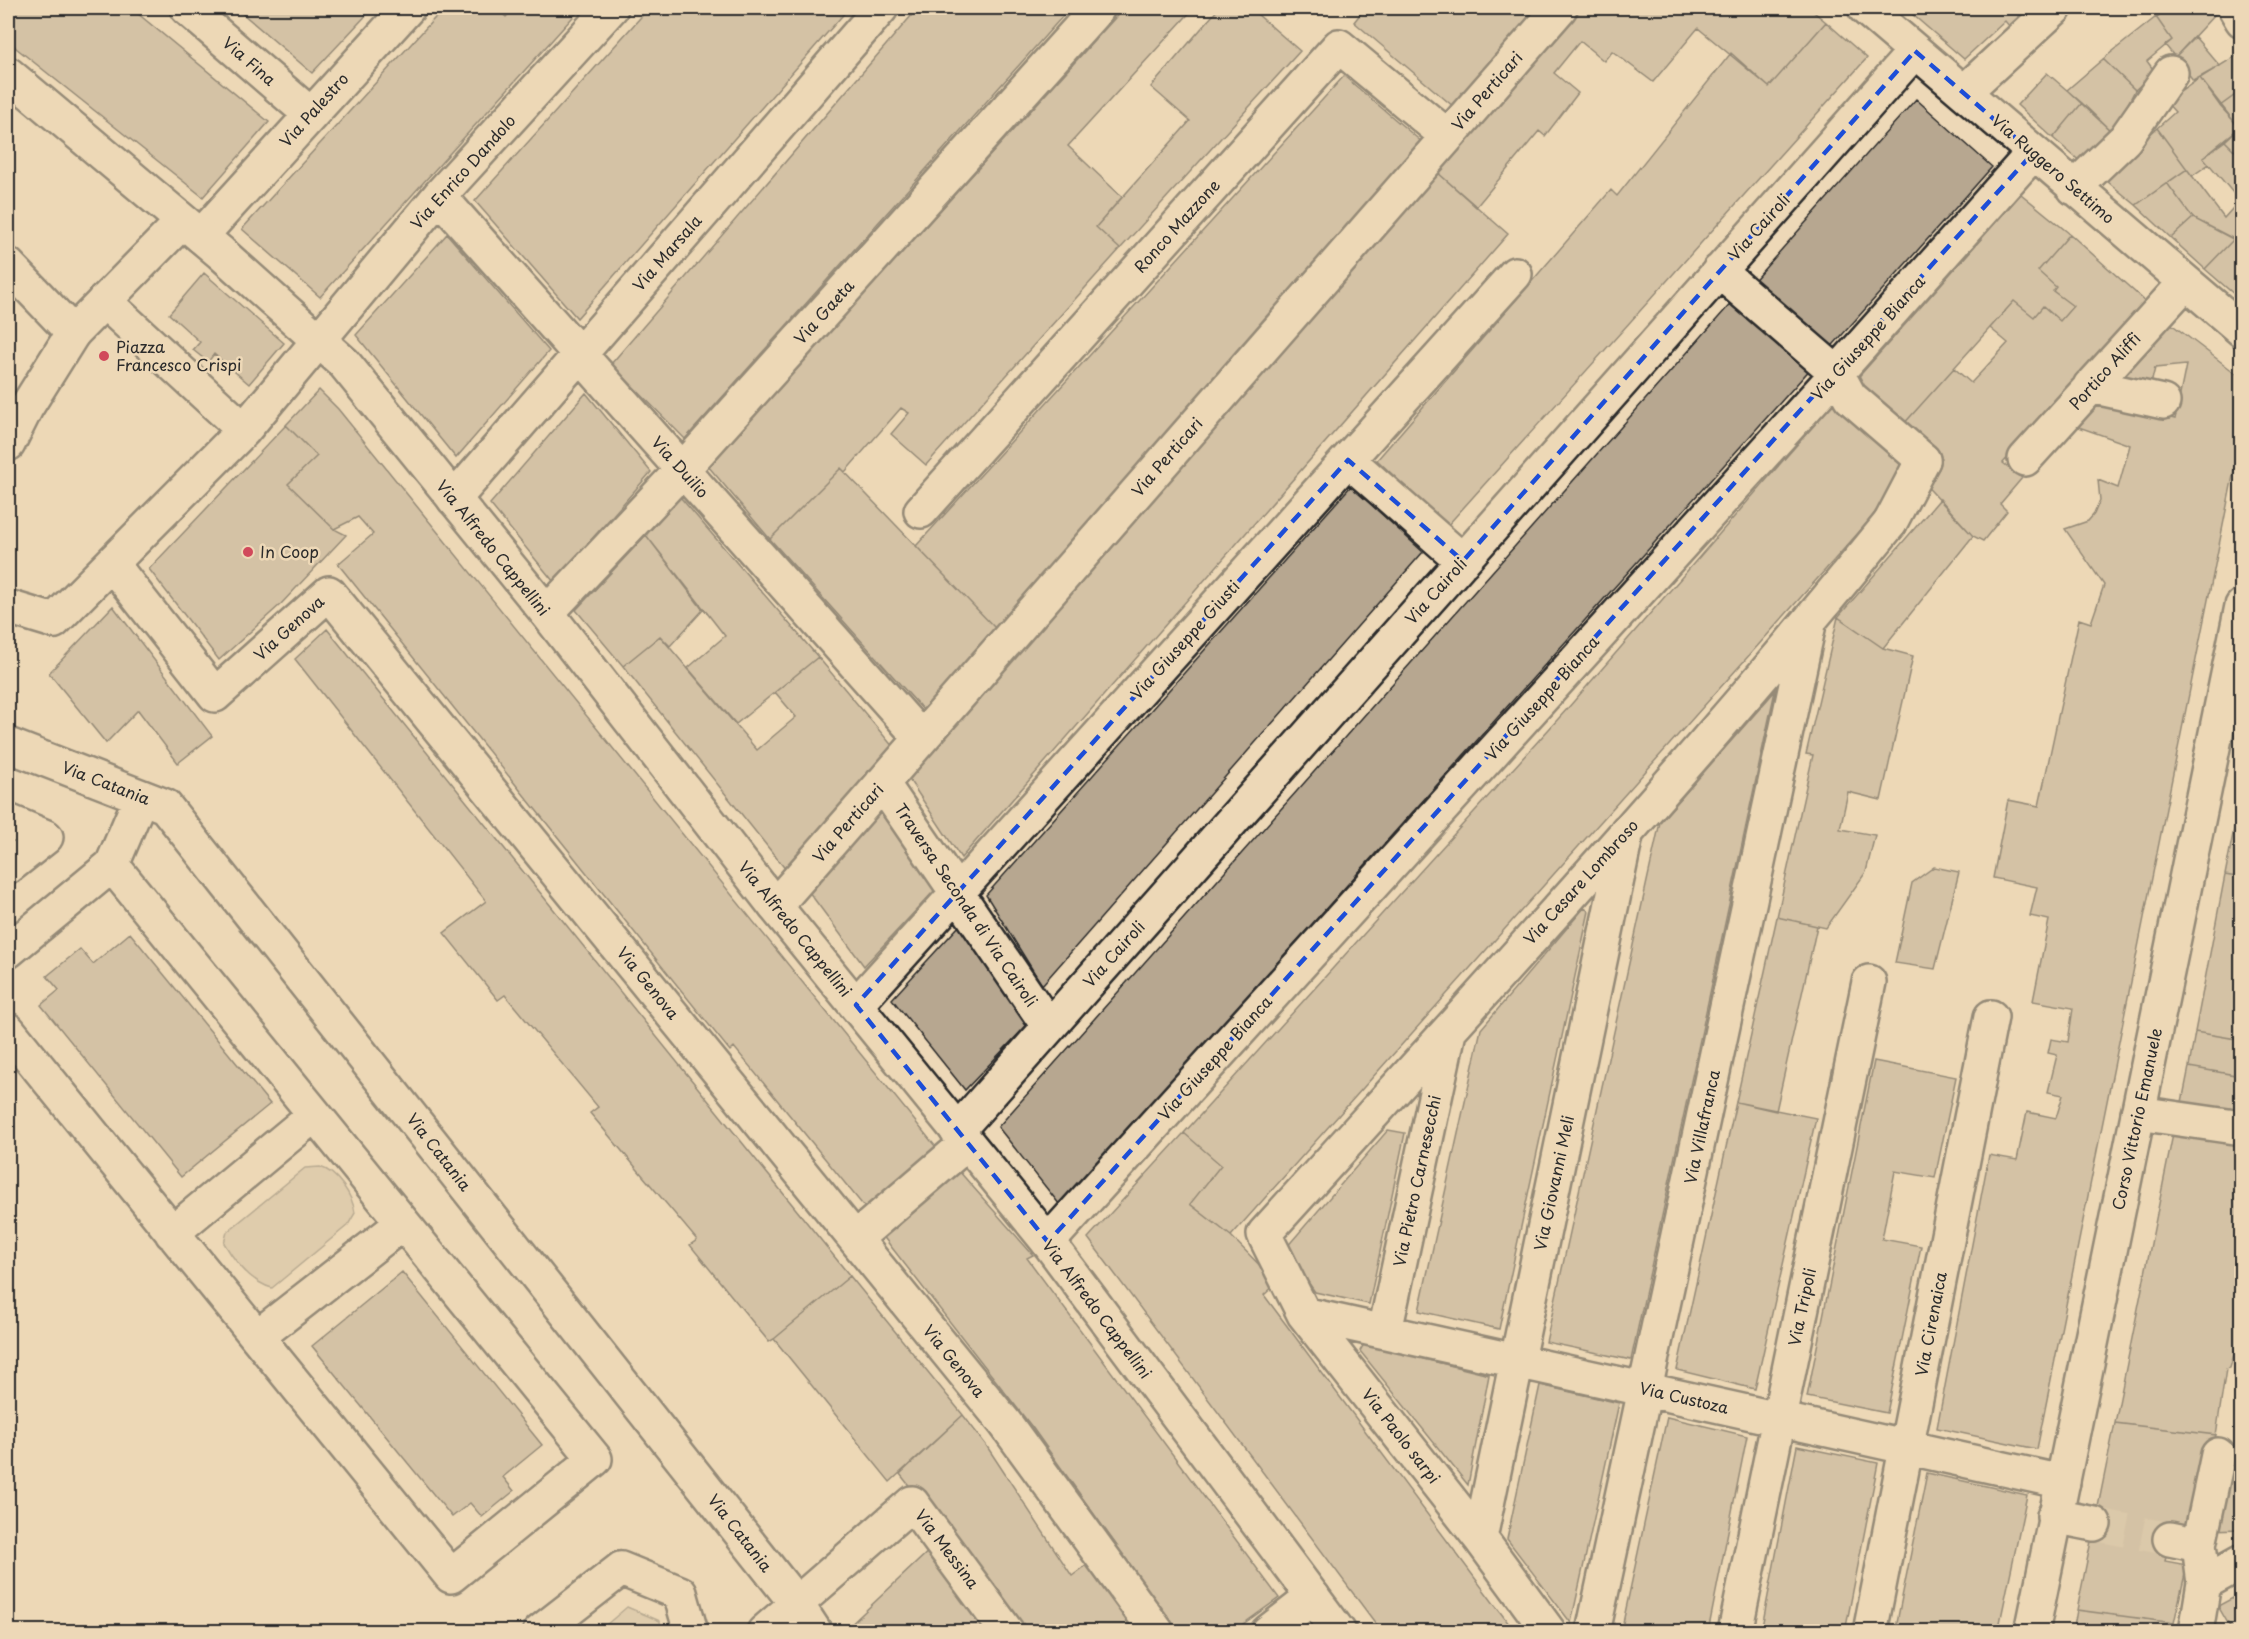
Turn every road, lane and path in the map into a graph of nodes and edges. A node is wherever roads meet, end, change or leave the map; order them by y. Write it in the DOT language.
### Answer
graph roads {
  1 [pos="187,8"];
  2 [pos="408,8"];
  3 [pos="611,8"];
  4 [pos="881,8"];
  5 [pos="1098,8"];
  6 [pos="1560,8"];
  7 [pos="1865,8"];
  8 [pos="2055,8"];
  9 [pos="2235,8"];
  10 [pos="2241,20"];
  11 [pos="1915,51"];
  12 [pos="8,74"];
  13 [pos="2171,74"];
  14 [pos="1964,92"];
  15 [pos="310,114"];
  16 [pos="1447,136"];
  17 [pos="2033,153"];
  18 [pos="2074,188"];
  19 [pos="439,196"];
  20 [pos="206,231"];
  21 [pos="8,265"];
  22 [pos="1719,271"];
  23 [pos="1515,274"];
  24 [pos="2185,283"];
  25 [pos="104,301"];
  26 [pos="2241,330"];
  27 [pos="73,333"];
  28 [pos="320,340"];
  29 [pos="579,354"];
  30 [pos="1837,374"];
  31 [pos="2090,386"];
  32 [pos="2163,402"];
  33 [pos="244,430"];
  34 [pos="8,444"];
  35 [pos="1348,459"];
  36 [pos="2025,459"];
  37 [pos="682,470"];
  38 [pos="454,499"];
  39 [pos="921,511"];
  40 [pos="1463,561"];
  41 [pos="112,564"];
  42 [pos="2241,606"];
  43 [pos="10,612"];
  44 [pos="547,613"];
  45 [pos="1810,621"];
  46 [pos="2236,658"];
  47 [pos="921,738"];
  48 [pos="8,745"];
  49 [pos="882,783"];
  50 [pos="141,797"];
  51 [pos="8,821"];
  52 [pos="1628,829"];
  53 [pos="112,865"];
  54 [pos="8,867"];
  55 [pos="957,893"];
  56 [pos="775,906"];
  57 [pos="8,951"];
  58 [pos="1869,982"];
  59 [pos="856,1005"];
  60 [pos="1991,1017"];
  61 [pos="1049,1027"];
  62 [pos="8,1030"];
  63 [pos="1449,1030"];
  64 [pos="2138,1113"];
  65 [pos="314,1115"];
  66 [pos="2241,1128"];
  67 [pos="962,1137"];
  68 [pos="403,1223"];
  69 [pos="172,1233"];
  70 [pos="1264,1234"];
  71 [pos="855,1238"];
  72 [pos="1048,1242"];
  73 [pos="1304,1314"];
  74 [pos="1385,1331"];
  75 [pos="257,1337"];
  76 [pos="1516,1361"];
  77 [pos="1646,1389"];
  78 [pos="1779,1419"];
  79 [pos="1907,1448"];
  80 [pos="2218,1455"];
  81 [pos="2063,1482"];
  82 [pos="2054,1516"];
  83 [pos="2094,1524"];
  84 [pos="1480,1538"];
  85 [pos="2241,1562"];
  86 [pos="2204,1583"];
  87 [pos="1313,1597"];
  88 [pos="796,1603"];
  89 [pos="540,1632"];
  90 [pos="692,1632"];
  91 [pos="764,1632"];
  92 [pos="815,1632"];
  93 [pos="1007,1632"];
  94 [pos="1157,1632"];
  95 [pos="1268,1632"];
  96 [pos="1339,1632"];
  97 [pos="1549,1632"];
  98 [pos="1593,1632"];
  99 [pos="1735,1632"];
  100 [pos="1870,1632"];
  101 [pos="2032,1632"];
  102 [pos="2196,1632"];
  1 -- 15 [label="street, Via Fina"];
  2 -- 15 [label="street, Via Palestro"];
  3 -- 19 [label="street, Via Enrico Dandolo"];
  4 -- 29 [label="street, Via Marsala"];
  5 -- 37 [label="street, Via Gaeta"];
  6 -- 16 [label="street, Via Perticari"];
  7 -- 11 [label="street, Via Ruggero Settimo"];
  8 -- 14 [label="street"];
  9 -- 10 [label="street"];
  11 -- 14 [label="street, Via Ruggero Settimo"];
  11 -- 22 [label="street, Via Cairoli"];
  12 -- 20 [label="street, Via Alfredo Cappellini"];
  13 -- 18 [label="street"];
  14 -- 17 [label="street, Via Ruggero Settimo"];
  15 -- 20 [label="street, Via Palestro"];
  16 -- 39 [label="street, Ronco Mazzone"];
  16 -- 47 [label="street, Via Perticari"];
  17 -- 18 [label="street, Via Ruggero Settimo"];
  17 -- 30 [label="street, Via Giuseppe Bianca"];
  18 -- 24 [label="street, Via Ruggero Settimo"];
  19 -- 28 [label="street, Via Enrico Dandolo"];
  19 -- 29 [label="street, Via Duilio"];
  20 -- 25 [label="street, Via Palestro"];
  20 -- 28 [label="street, Via Alfredo Cappellini"];
  21 -- 27 [label="street"];
  22 -- 30 [label="street"];
  22 -- 40 [label="street, Via Cairoli"];
  23 -- 35 [label="street, Via Giuseppe Giusti"];
  24 -- 26 [label="street, Via Ruggero Settimo"];
  24 -- 31 [label="street, Portico Aliffi"];
  25 -- 27 [label="street, Via Palestro"];
  25 -- 33 [label="street"];
  27 -- 34 [label="street, Via Palestro"];
  28 -- 33 [label="street, Via Enrico Dandolo"];
  28 -- 38 [label="street, Via Alfredo Cappellini"];
  29 -- 37 [label="street, Via Duilio"];
  29 -- 38 [label="street, Via Marsala"];
  30 -- 45 [label="street, Via Cesare Lombroso"];
  30 -- 72 [label="street, Via Giuseppe Bianca"];
  31 -- 32 [label="street"];
  31 -- 36 [label="street, Portico Aliffi"];
  33 -- 41 [label="street, Via Enrico Dandolo"];
  35 -- 40 [label="street"];
  35 -- 55 [label="street, Via Giuseppe Giusti"];
  37 -- 44 [label="street, Via Gaeta"];
  37 -- 47 [label="street, Via Duilio"];
  38 -- 44 [label="street, Via Alfredo Cappellini"];
  40 -- 61 [label="street, Via Cairoli"];
  41 -- 43 [label="street, Via Enrico Dandolo"];
  41 -- 71 [label="street, Via Genova"];
  42 -- 46 [label="street, Corso Vittorio Emanuele"];
  44 -- 56 [label="street, Via Alfredo Cappellini"];
  45 -- 52 [label="street, Via Cesare Lombroso"];
  45 -- 77 [label="street, Via Villafranca"];
  46 -- 64 [label="street, Corso Vittorio Emanuele"];
  47 -- 49 [label="street, Via Perticari"];
  48 -- 50 [label="street, Via Catania"];
  49 -- 55 [label="street, Traversa Seconda di Via Cairoli"];
  49 -- 56 [label="street, Via Perticari"];
  50 -- 53 [label="street"];
  50 -- 88 [label="street, Via Catania"];
  51 -- 54 [label="street"];
  52 -- 63 [label="street, Via Cesare Lombroso"];
  52 -- 76 [label="street, Via Giovanni Meli"];
  53 -- 57 [label="street"];
  53 -- 65 [label="street"];
  55 -- 59 [label="street, Via Giuseppe Giusti"];
  55 -- 61 [label="street, Traversa Seconda di Via Cairoli"];
  56 -- 59 [label="street, Via Alfredo Cappellini"];
  58 -- 78 [label="street, Via Tripoli"];
  59 -- 67 [label="street, Via Alfredo Cappellini"];
  60 -- 79 [label="street, Via Cirenaica"];
  61 -- 67 [label="street, Via Cairoli"];
  62 -- 69 [label="street"];
  63 -- 70 [label="street, Via Cesare Lombroso"];
  63 -- 74 [label="street, Via Pietro Carnesecchi"];
  64 -- 66 [label="street"];
  64 -- 81 [label="street, Corso Vittorio Emanuele"];
  65 -- 68 [label="street"];
  65 -- 69 [label="street"];
  67 -- 71 [label="street, Via Cairoli"];
  67 -- 72 [label="street, Via Alfredo Cappellini"];
  68 -- 75 [label="street"];
  68 -- 75 [label="street"];
  69 -- 75 [label="street"];
  70 -- 73 [label="street, Via Paolo sarpi"];
  71 -- 94 [label="street, Via Genova"];
  72 -- 87 [label="street, Via Alfredo Cappellini"];
  73 -- 74 [label="street, Via Custoza"];
  73 -- 84 [label="street, Via Paolo sarpi"];
  74 -- 76 [label="street, Via Custoza"];
  76 -- 77 [label="street, Via Custoza"];
  76 -- 84 [label="street, Via Giovanni Meli"];
  77 -- 78 [label="street, Via Custoza"];
  77 -- 98 [label="street, Via Villafranca"];
  78 -- 79 [label="street, Via Custoza"];
  78 -- 99 [label="street, Via Tripoli"];
  79 -- 81 [label="street, Via Custoza"];
  79 -- 100 [label="street, Via Cirenaica"];
  80 -- 86 [label="street"];
  81 -- 82 [label="street, Corso Vittorio Emanuele"];
  82 -- 83 [label="street"];
  82 -- 101 [label="street, Corso Vittorio Emanuele"];
  84 -- 97 [label="street, Via Paolo sarpi"];
  85 -- 86 [label="street"];
  86 -- 102 [label="street"];
  87 -- 95 [label="street"];
  87 -- 96 [label="street, Via Alfredo Cappellini"];
  88 -- 91 [label="street"];
  88 -- 92 [label="street, Via Catania"];
  88 -- 93 [label="street, Via Messina"];
  89 -- 90 [label="street"];
}
